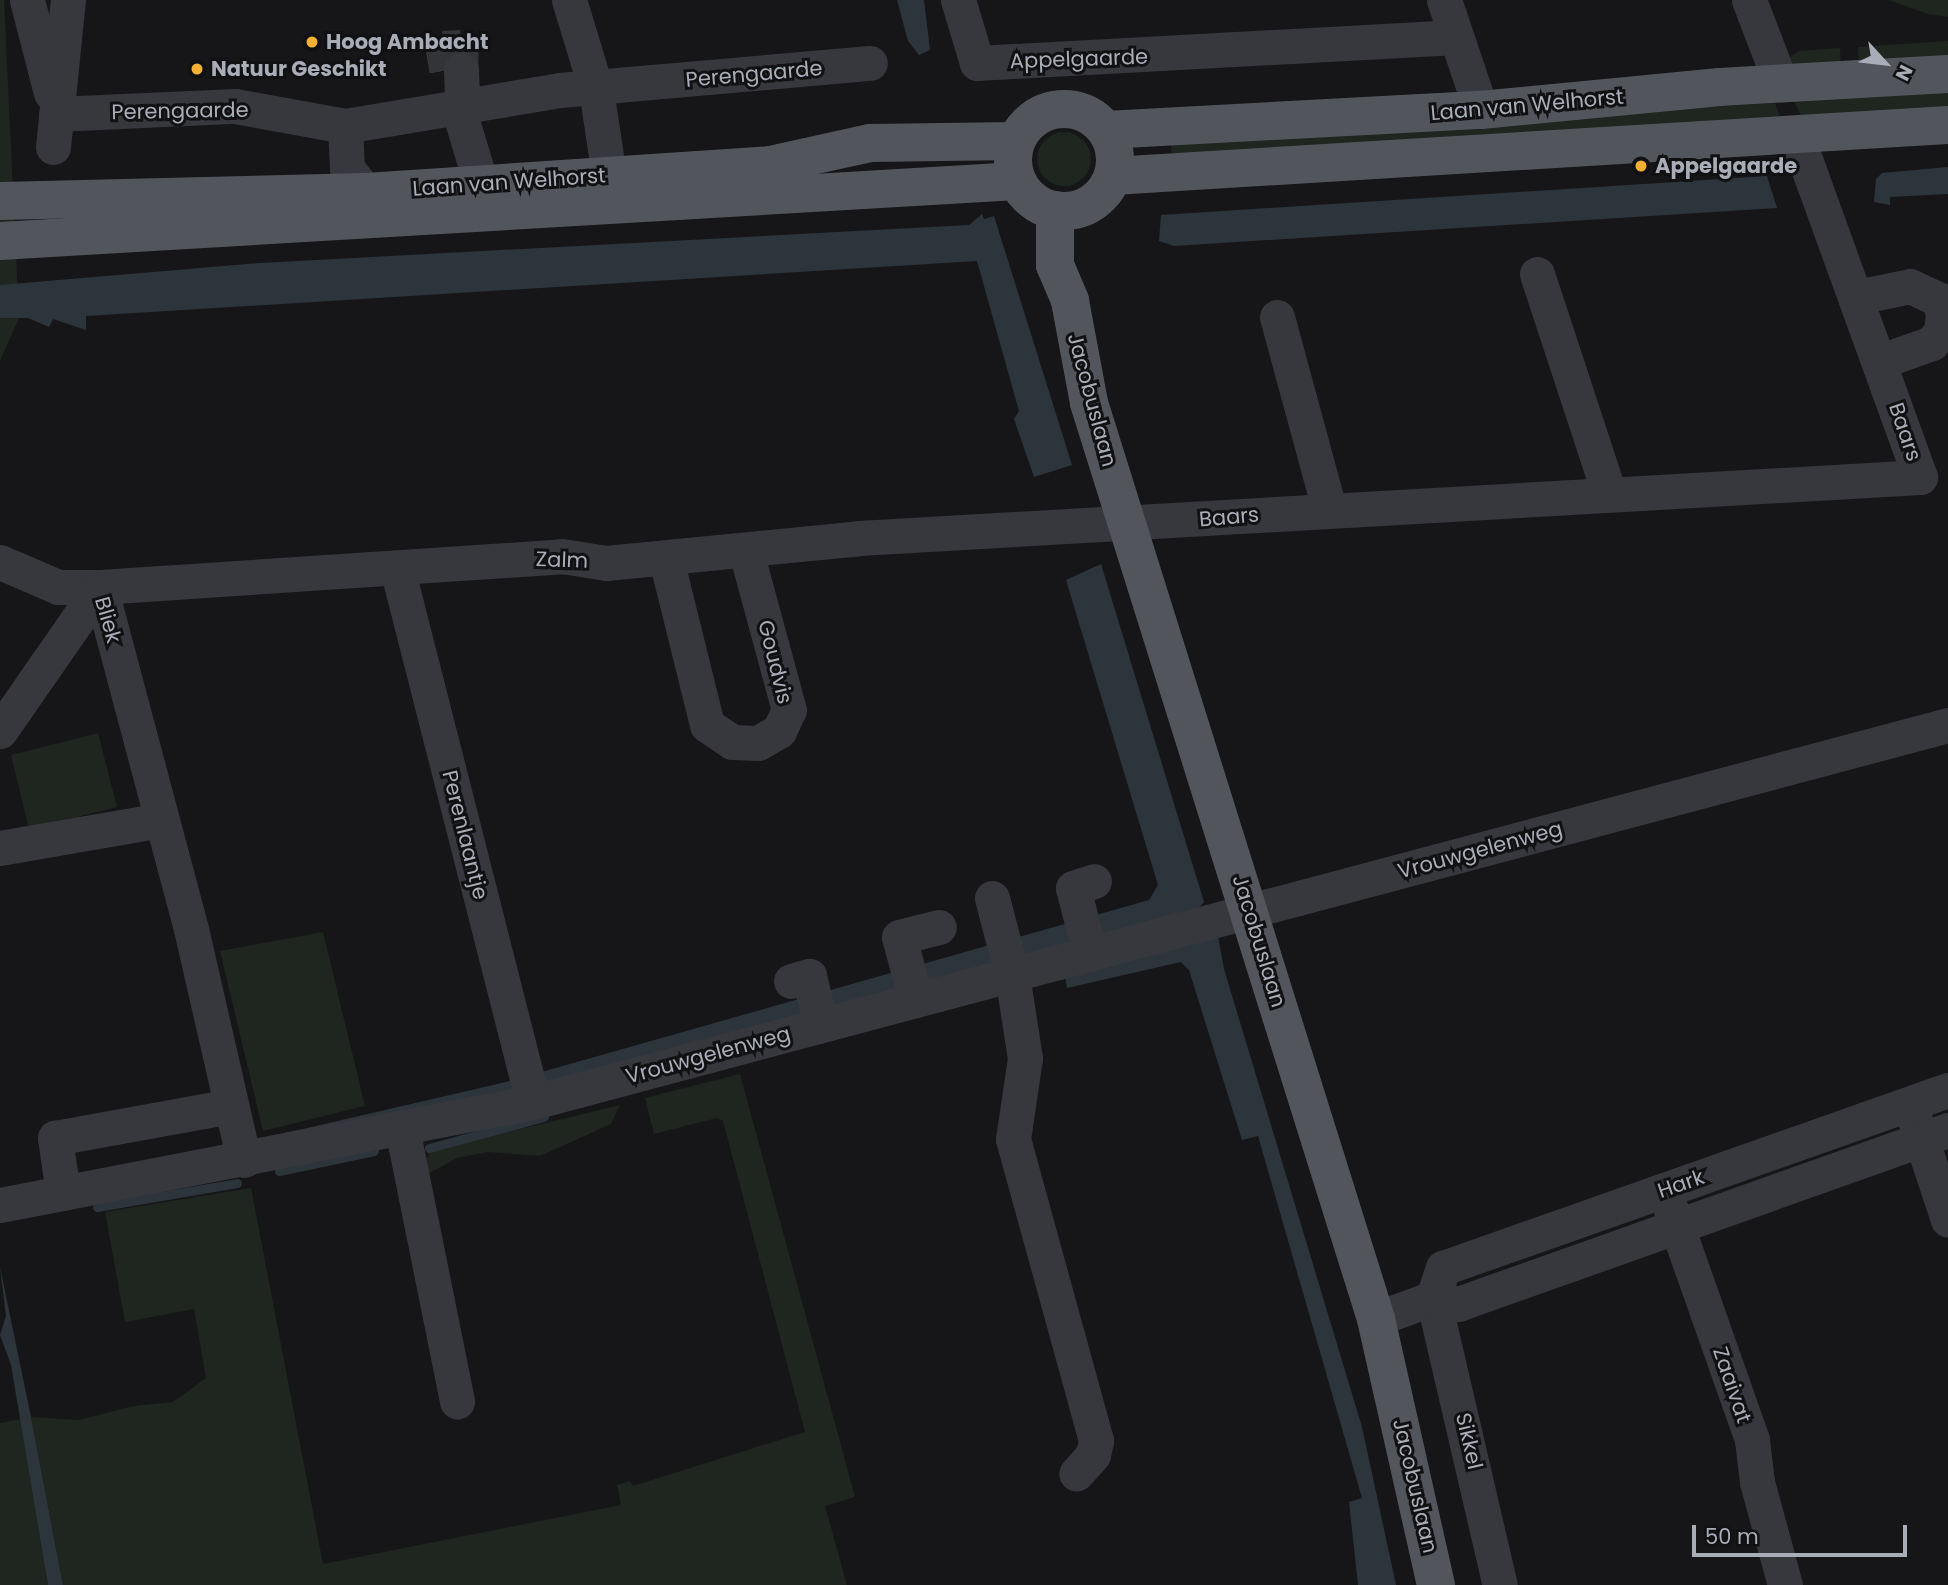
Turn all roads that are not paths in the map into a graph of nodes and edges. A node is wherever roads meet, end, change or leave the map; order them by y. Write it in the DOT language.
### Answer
graph roads {
  1 [pos="27,0"];
  2 [pos="68,0"];
  3 [pos="569,0"];
  4 [pos="958,0"];
  5 [pos="1444,0"];
  6 [pos="1749,0"];
  7 [pos="1456,37"];
  8 [pos="870,63"];
  9 [pos="454,70"];
  10 [pos="1948,74"];
  11 [pos="1781,84"];
  12 [pos="596,89"];
  13 [pos="459,106"];
  14 [pos="1481,110"];
  15 [pos="1948,125"];
  16 [pos="345,126"];
  17 [pos="55,130"];
  18 [pos="1106,130"];
  19 [pos="1796,134"];
  20 [pos="1016,141"];
  21 [pos="609,176"];
  22 [pos="1112,176"];
  23 [pos="1017,181"];
  24 [pos="345,184"];
  25 [pos="469,184"];
  26 [pos="0,201"];
  27 [pos="1069,209"];
  28 [pos="0,241"];
  29 [pos="1537,274"];
  30 [pos="1857,297"];
  31 [pos="1945,313"];
  32 [pos="1277,317"];
  33 [pos="1881,361"];
  34 [pos="1609,493"];
  35 [pos="1329,509"];
  36 [pos="1129,523"];
  37 [pos="746,552"];
  38 [pos="666,559"];
  39 [pos="0,562"];
  40 [pos="397,568"];
  41 [pos="100,587"];
  42 [pos="1948,725"];
  43 [pos="0,731"];
  44 [pos="162,820"];
  45 [pos="0,848"];
  46 [pos="1094,881"];
  47 [pos="992,898"];
  48 [pos="1249,910"];
  49 [pos="939,927"];
  50 [pos="1086,938"];
  51 [pos="1008,958"];
  52 [pos="911,984"];
  53 [pos="529,1088"];
  54 [pos="1948,1090"];
  55 [pos="1910,1104"];
  56 [pos="231,1106"];
  57 [pos="402,1128"];
  58 [pos="1934,1134"];
  59 [pos="244,1160"];
  60 [pos="1665,1190"];
  61 [pos="64,1193"];
  62 [pos="0,1205"];
  63 [pos="1948,1220"];
  64 [pos="1676,1224"];
  65 [pos="1433,1298"];
  66 [pos="1376,1318"];
  67 [pos="457,1402"];
  68 [pos="1076,1474"];
  69 [pos="1436,1585"];
  70 [pos="1500,1585"];
  71 [pos="1785,1585"];
  1 -- 17 [label="street"];
  2 -- 17 [label="street"];
  3 -- 12 [label="street"];
  4 -- 7 [label="street, Appelgaarde"];
  5 -- 7 [label="street"];
  6 -- 11 [label="street"];
  7 -- 14 [label="street"];
  8 -- 12 [label="street, Perengaarde"];
  9 -- 13 [label="street"];
  10 -- 11 [label="main road, Laan van Welhorst"];
  11 -- 14 [label="main road, Laan van Welhorst"];
  12 -- 13 [label="street, Perengaarde"];
  12 -- 21 [label="street"];
  13 -- 16 [label="street, Perengaarde"];
  13 -- 25 [label="street"];
  14 -- 18 [label="main road, Laan van Welhorst"];
  15 -- 19 [label="main road, Laan van Welhorst"];
  16 -- 17 [label="street, Perengaarde"];
  16 -- 24 [label="street"];
  18 -- 20 [label="main road"];
  18 -- 22 [label="main road"];
  19 -- 22 [label="main road, Laan van Welhorst"];
  19 -- 30 [label="street, Baars"];
  20 -- 21 [label="main road, Laan van Welhorst"];
  20 -- 23 [label="main road"];
  21 -- 25 [label="main road, Laan van Welhorst"];
  22 -- 27 [label="main road"];
  23 -- 27 [label="main road"];
  23 -- 28 [label="main road, Laan van Welhorst"];
  24 -- 25 [label="main road, Laan van Welhorst"];
  24 -- 26 [label="main road, Laan van Welhorst"];
  27 -- 36 [label="main road, Jacobuslaan"];
  29 -- 34 [label="street"];
  30 -- 31 [label="street"];
  30 -- 33 [label="street, Baars"];
  31 -- 33 [label="street"];
  32 -- 35 [label="street"];
  33 -- 34 [label="street, Baars"];
  34 -- 35 [label="street, Baars"];
  35 -- 36 [label="street, Baars"];
  36 -- 37 [label="street, Zalm"];
  36 -- 48 [label="main road, Jacobuslaan"];
  37 -- 38 [label="street, Zalm"];
  37 -- 38 [label="street, Goudvis"];
  38 -- 40 [label="street, Zalm"];
  39 -- 41 [label="street, Zalm"];
  40 -- 41 [label="street, Zalm"];
  40 -- 53 [label="street, Perenlaantje"];
  41 -- 43 [label="street, Bliek"];
  41 -- 44 [label="street, Bliek"];
  42 -- 48 [label="street, Vrouwgelenweg"];
  44 -- 45 [label="street"];
  44 -- 56 [label="street, Bliek"];
  46 -- 50 [label="street"];
  47 -- 51 [label="street"];
  48 -- 50 [label="street, Vrouwgelenweg"];
  48 -- 66 [label="main road, Jacobuslaan"];
  49 -- 52 [label="street"];
  50 -- 51 [label="street, Vrouwgelenweg"];
  51 -- 52 [label="street, Vrouwgelenweg"];
  51 -- 68 [label="street"];
  52 -- 53 [label="street, Vrouwgelenweg"];
  53 -- 57 [label="street, Vrouwgelenweg"];
  54 -- 55 [label="street, Hark"];
  55 -- 58 [label="street"];
  55 -- 60 [label="street, Hark"];
  56 -- 59 [label="street, Bliek"];
  56 -- 61 [label="street"];
  57 -- 59 [label="street, Vrouwgelenweg"];
  57 -- 67 [label="street"];
  58 -- 63 [label="street"];
  58 -- 64 [label="street, Hark"];
  59 -- 61 [label="street, Vrouwgelenweg"];
  60 -- 64 [label="street, Zaaivat"];
  60 -- 65 [label="street, Hark"];
  61 -- 62 [label="street, Vrouwgelenweg"];
  64 -- 65 [label="street, Hark"];
  64 -- 71 [label="street, Zaaivat"];
  65 -- 66 [label="street, Hark"];
  65 -- 70 [label="street, Sikkel"];
  66 -- 69 [label="main road, Jacobuslaan"];
}
